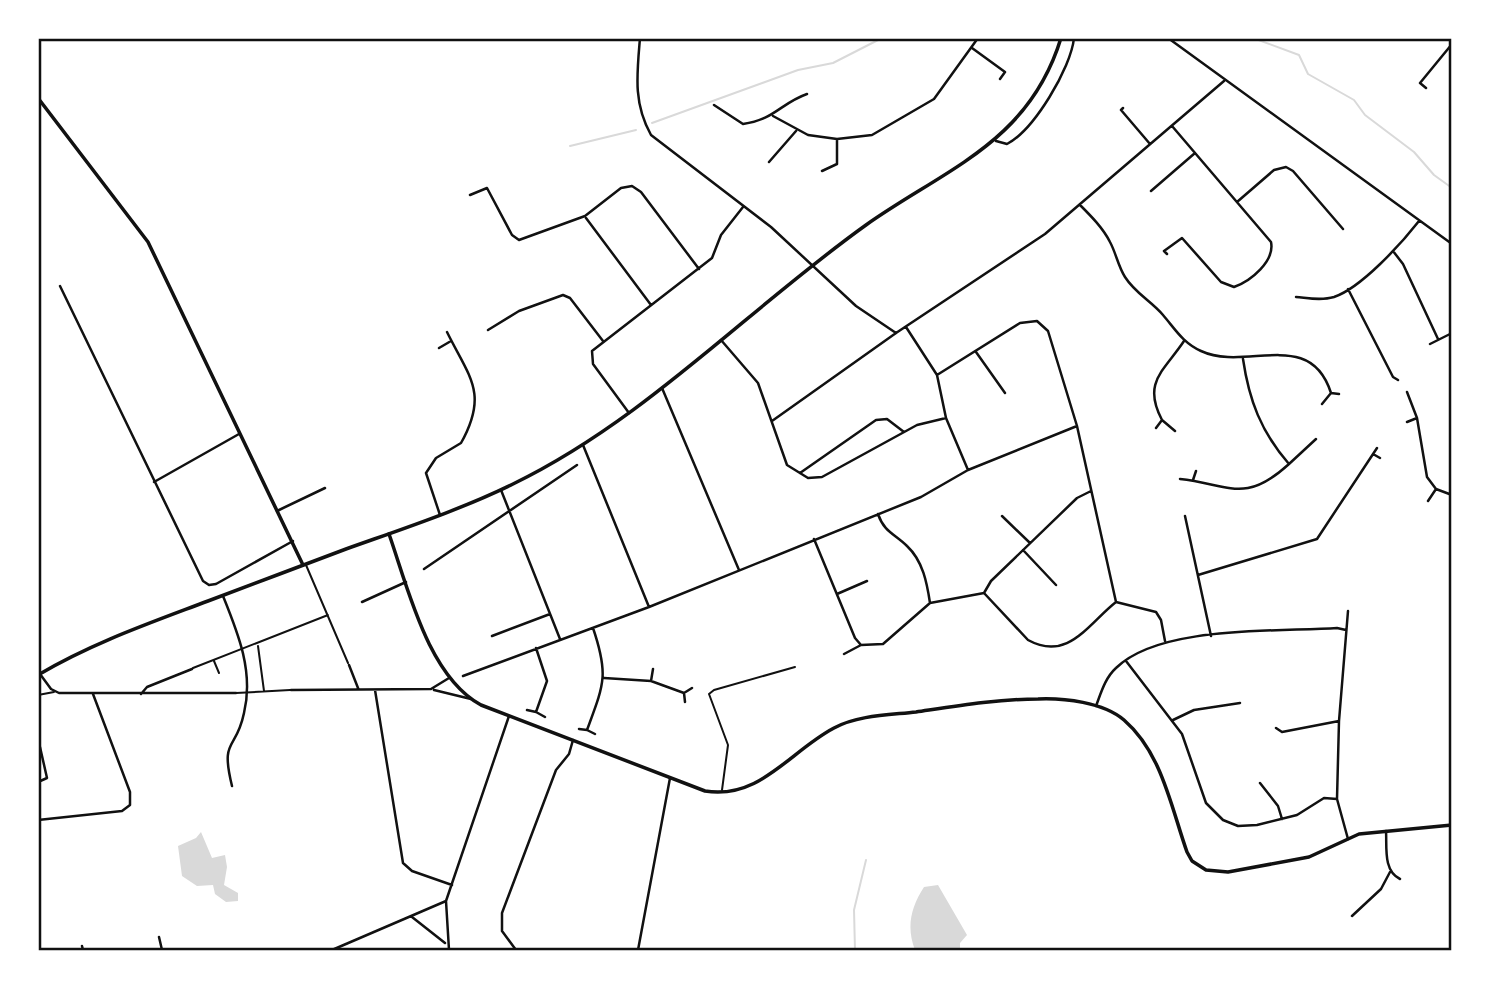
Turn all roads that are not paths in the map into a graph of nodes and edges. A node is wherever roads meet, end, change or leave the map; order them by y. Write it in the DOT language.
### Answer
graph roads {
  1 [pos="640,38"];
  2 [pos="978,38"];
  3 [pos="1061,38"];
  4 [pos="1073,38"];
  5 [pos="1168,38"];
  6 [pos="1451,44"];
  7 [pos="972,48"];
  8 [pos="1000,79"];
  9 [pos="1224,81"];
  10 [pos="1426,88"];
  11 [pos="807,94"];
  12 [pos="38,98"];
  13 [pos="723,104"];
  14 [pos="714,106"];
  15 [pos="1123,108"];
  16 [pos="720,109"];
  17 [pos="773,116"];
  18 [pos="1172,126"];
  19 [pos="796,131"];
  20 [pos="837,139"];
  21 [pos="996,141"];
  22 [pos="1150,144"];
  23 [pos="1195,153"];
  24 [pos="769,162"];
  25 [pos="822,171"];
  26 [pos="1156,187"];
  27 [pos="1151,191"];
  28 [pos="1159,191"];
  29 [pos="470,195"];
  30 [pos="1237,202"];
  31 [pos="1080,205"];
  32 [pos="744,207"];
  33 [pos="585,216"];
  34 [pos="1419,221"];
  35 [pos="1343,229"];
  36 [pos="1451,244"];
  37 [pos="1393,251"];
  38 [pos="1167,254"];
  39 [pos="813,264"];
  40 [pos="699,269"];
  41 [pos="60,286"];
  42 [pos="1348,289"];
  43 [pos="1296,297"];
  44 [pos="651,305"];
  45 [pos="906,327"];
  46 [pos="488,331"];
  47 [pos="447,332"];
  48 [pos="896,333"];
  49 [pos="1451,333"];
  50 [pos="1438,339"];
  51 [pos="721,340"];
  52 [pos="452,341"];
  53 [pos="603,341"];
  54 [pos="1184,341"];
  55 [pos="1430,344"];
  56 [pos="439,348"];
  57 [pos="976,352"];
  58 [pos="1243,358"];
  59 [pos="937,375"];
  60 [pos="1398,380"];
  61 [pos="662,388"];
  62 [pos="1407,392"];
  63 [pos="1006,393"];
  64 [pos="1331,393"];
  65 [pos="1339,394"];
  66 [pos="1322,404"];
  67 [pos="629,413"];
  68 [pos="946,418"];
  69 [pos="1417,418"];
  70 [pos="1163,420"];
  71 [pos="772,421"];
  72 [pos="1407,422"];
  73 [pos="1077,426"];
  74 [pos="1156,428"];
  75 [pos="1175,431"];
  76 [pos="904,432"];
  77 [pos="239,434"];
  78 [pos="1316,439"];
  79 [pos="583,445"];
  80 [pos="1377,448"];
  81 [pos="1373,454"];
  82 [pos="1380,458"];
  83 [pos="1289,464"];
  84 [pos="578,465"];
  85 [pos="968,470"];
  86 [pos="1196,471"];
  87 [pos="799,474"];
  88 [pos="1180,479"];
  89 [pos="1193,480"];
  90 [pos="154,482"];
  91 [pos="325,488"];
  92 [pos="1436,489"];
  93 [pos="500,490"];
  94 [pos="1091,491"];
  95 [pos="1451,495"];
  96 [pos="1428,501"];
  97 [pos="277,511"];
  98 [pos="510,513"];
  99 [pos="878,514"];
  100 [pos="440,515"];
  101 [pos="1002,516"];
  102 [pos="1185,516"];
  103 [pos="389,534"];
  104 [pos="814,540"];
  105 [pos="292,541"];
  106 [pos="1030,543"];
  107 [pos="1023,550"];
  108 [pos="304,565"];
  109 [pos="425,569"];
  110 [pos="739,570"];
  111 [pos="1198,575"];
  112 [pos="406,582"];
  113 [pos="867,582"];
  114 [pos="1056,585"];
  115 [pos="984,593"];
  116 [pos="836,594"];
  117 [pos="223,596"];
  118 [pos="362,602"];
  119 [pos="1116,602"];
  120 [pos="930,603"];
  121 [pos="649,607"];
  122 [pos="1348,611"];
  123 [pos="550,614"];
  124 [pos="328,615"];
  125 [pos="593,628"];
  126 [pos="1346,630"];
  127 [pos="492,636"];
  128 [pos="1211,636"];
  129 [pos="560,639"];
  130 [pos="1165,641"];
  131 [pos="258,645"];
  132 [pos="861,645"];
  133 [pos="536,648"];
  134 [pos="243,651"];
  135 [pos="844,654"];
  136 [pos="1126,660"];
  137 [pos="214,661"];
  138 [pos="349,665"];
  139 [pos="795,667"];
  140 [pos="192,669"];
  141 [pos="653,669"];
  142 [pos="219,673"];
  143 [pos="39,675"];
  144 [pos="463,676"];
  145 [pos="449,678"];
  146 [pos="604,678"];
  147 [pos="651,681"];
  148 [pos="692,688"];
  149 [pos="358,689"];
  150 [pos="431,689"];
  151 [pos="291,690"];
  152 [pos="375,690"];
  153 [pos="264,691"];
  154 [pos="55,692"];
  155 [pos="247,692"];
  156 [pos="236,693"];
  157 [pos="684,693"];
  158 [pos="93,694"];
  159 [pos="141,694"];
  160 [pos="38,695"];
  161 [pos="471,699"];
  162 [pos="685,702"];
  163 [pos="1240,703"];
  164 [pos="1096,706"];
  165 [pos="527,710"];
  166 [pos="536,712"];
  167 [pos="509,715"];
  168 [pos="545,717"];
  169 [pos="1173,720"];
  170 [pos="1339,721"];
  171 [pos="1276,728"];
  172 [pos="579,729"];
  173 [pos="587,730"];
  174 [pos="595,734"];
  175 [pos="573,740"];
  176 [pos="40,747"];
  177 [pos="670,777"];
  178 [pos="38,782"];
  179 [pos="1260,783"];
  180 [pos="232,786"];
  181 [pos="722,792"];
  182 [pos="1337,799"];
  183 [pos="1282,819"];
  184 [pos="38,820"];
  185 [pos="1451,825"];
  186 [pos="1386,831"];
  187 [pos="1348,839"];
  188 [pos="1390,872"];
  189 [pos="1400,879"];
  190 [pos="452,885"];
  191 [pos="446,901"];
  192 [pos="1352,916"];
  193 [pos="412,917"];
  194 [pos="159,937"];
  195 [pos="447,944"];
  196 [pos="162,950"];
  197 [pos="332,950"];
  198 [pos="449,950"];
  199 [pos="516,950"];
  200 [pos="638,950"];
  1 -- 32 [label="street"];
  2 -- 7 [label="street"];
  3 -- 21 [label="street"];
  4 -- 21 [label="street"];
  5 -- 9 [label="street"];
  6 -- 10 [label="street"];
  7 -- 8 [label="street"];
  7 -- 20 [label="street"];
  9 -- 18 [label="street"];
  9 -- 34 [label="street"];
  11 -- 17 [label="street"];
  12 -- 77 [label="street"];
  13 -- 16 [label="street"];
  14 -- 16 [label="street"];
  15 -- 22 [label="street"];
  16 -- 17 [label="street"];
  17 -- 19 [label="street"];
  18 -- 22 [label="street"];
  18 -- 23 [label="street"];
  19 -- 20 [label="street"];
  19 -- 24 [label="street"];
  20 -- 25 [label="street"];
  21 -- 39 [label="street"];
  22 -- 31 [label="street"];
  23 -- 26 [label="street"];
  23 -- 30 [label="street"];
  26 -- 27 [label="street"];
  26 -- 28 [label="street"];
  29 -- 33 [label="street"];
  30 -- 35 [label="street"];
  30 -- 38 [label="street"];
  31 -- 45 [label="street"];
  31 -- 54 [label="street"];
  32 -- 39 [label="street"];
  32 -- 40 [label="street"];
  33 -- 40 [label="street"];
  33 -- 44 [label="street"];
  34 -- 36 [label="street"];
  34 -- 37 [label="street"];
  37 -- 42 [label="street"];
  37 -- 50 [label="street"];
  39 -- 48 [label="street"];
  39 -- 51 [label="street"];
  40 -- 44 [label="street"];
  41 -- 90 [label="street"];
  42 -- 43 [label="street"];
  42 -- 60 [label="street"];
  44 -- 53 [label="street"];
  45 -- 48 [label="street"];
  45 -- 59 [label="street"];
  46 -- 53 [label="street"];
  47 -- 52 [label="street"];
  48 -- 71 [label="street"];
  49 -- 50 [label="street"];
  50 -- 55 [label="street"];
  51 -- 61 [label="street"];
  51 -- 71 [label="street"];
  52 -- 56 [label="street"];
  52 -- 100 [label="street"];
  53 -- 67 [label="street"];
  54 -- 58 [label="street"];
  54 -- 70 [label="street"];
  57 -- 59 [label="street"];
  57 -- 63 [label="street"];
  57 -- 73 [label="street"];
  58 -- 64 [label="street"];
  58 -- 83 [label="street"];
  59 -- 68 [label="street"];
  61 -- 67 [label="street"];
  61 -- 110 [label="street"];
  62 -- 69 [label="street"];
  64 -- 65 [label="street"];
  64 -- 66 [label="street"];
  67 -- 79 [label="street"];
  68 -- 76 [label="street"];
  68 -- 85 [label="street"];
  69 -- 72 [label="street"];
  69 -- 92 [label="street"];
  70 -- 74 [label="street"];
  70 -- 75 [label="street"];
  71 -- 87 [label="street"];
  73 -- 85 [label="street"];
  73 -- 94 [label="street"];
  76 -- 87 [label="street"];
  76 -- 87 [label="street"];
  77 -- 90 [label="street"];
  77 -- 97 [label="street"];
  78 -- 83 [label="street"];
  79 -- 93 [label="street"];
  79 -- 121 [label="street"];
  80 -- 81 [label="street"];
  81 -- 82 [label="street"];
  81 -- 111 [label="street"];
  83 -- 89 [label="street"];
  84 -- 98 [label="street"];
  85 -- 99 [label="street"];
  86 -- 89 [label="street"];
  88 -- 89 [label="street"];
  90 -- 105 [label="street"];
  91 -- 97 [label="street"];
  92 -- 95 [label="street"];
  92 -- 96 [label="street"];
  93 -- 98 [label="street"];
  93 -- 100 [label="street"];
  94 -- 106 [label="street"];
  94 -- 119 [label="street"];
  97 -- 105 [label="street"];
  98 -- 109 [label="street"];
  98 -- 123 [label="street"];
  99 -- 104 [label="street"];
  99 -- 120 [label="street"];
  100 -- 103 [label="street"];
  101 -- 106 [label="street"];
  102 -- 111 [label="street"];
  103 -- 108 [label="street"];
  103 -- 112 [label="street"];
  104 -- 110 [label="street"];
  104 -- 116 [label="street"];
  105 -- 108 [label="street"];
  106 -- 107 [label="street"];
  107 -- 114 [label="street"];
  107 -- 115 [label="street"];
  108 -- 117 [label="street"];
  108 -- 124 [label="street"];
  110 -- 121 [label="street"];
  111 -- 128 [label="street"];
  112 -- 118 [label="street"];
  112 -- 145 [label="street"];
  113 -- 116 [label="street"];
  115 -- 119 [label="street"];
  115 -- 120 [label="street"];
  116 -- 132 [label="street"];
  117 -- 134 [label="street"];
  117 -- 143 [label="street"];
  119 -- 130 [label="street"];
  120 -- 132 [label="street"];
  121 -- 125 [label="street"];
  122 -- 126 [label="street"];
  123 -- 127 [label="street"];
  123 -- 129 [label="street"];
  124 -- 131 [label="street"];
  124 -- 138 [label="street"];
  125 -- 129 [label="street"];
  125 -- 146 [label="street"];
  126 -- 128 [label="street"];
  126 -- 170 [label="street"];
  128 -- 130 [label="street"];
  129 -- 133 [label="street"];
  130 -- 136 [label="street"];
  131 -- 134 [label="street"];
  131 -- 153 [label="street"];
  132 -- 135 [label="street"];
  133 -- 144 [label="street"];
  133 -- 166 [label="street"];
  134 -- 137 [label="street"];
  134 -- 155 [label="street"];
  136 -- 164 [label="street"];
  136 -- 169 [label="street"];
  137 -- 140 [label="street"];
  137 -- 142 [label="street"];
  138 -- 149 [label="street"];
  139 -- 181 [label="street"];
  140 -- 159 [label="street"];
  141 -- 147 [label="street"];
  143 -- 154 [label="street"];
  145 -- 150 [label="street"];
  145 -- 161 [label="street"];
  146 -- 147 [label="street"];
  146 -- 173 [label="street"];
  147 -- 157 [label="street"];
  148 -- 157 [label="street"];
  149 -- 151 [label="street"];
  149 -- 152 [label="street"];
  150 -- 152 [label="street"];
  150 -- 161 [label="street"];
  151 -- 153 [label="street"];
  152 -- 190 [label="street"];
  153 -- 155 [label="street"];
  154 -- 158 [label="street"];
  154 -- 160 [label="street"];
  155 -- 156 [label="street"];
  155 -- 180 [label="street"];
  156 -- 159 [label="street"];
  157 -- 162 [label="street"];
  158 -- 159 [label="street"];
  158 -- 184 [label="street"];
  161 -- 167 [label="street"];
  163 -- 169 [label="street"];
  164 -- 181 [label="street"];
  164 -- 187 [label="street"];
  165 -- 166 [label="street"];
  166 -- 168 [label="street"];
  167 -- 175 [label="street"];
  167 -- 190 [label="street"];
  169 -- 183 [label="street"];
  170 -- 171 [label="street"];
  170 -- 182 [label="street"];
  172 -- 173 [label="street"];
  173 -- 174 [label="street"];
  175 -- 177 [label="street"];
  175 -- 199 [label="street"];
  176 -- 178 [label="street"];
  177 -- 181 [label="street"];
  177 -- 200 [label="street"];
  179 -- 183 [label="street"];
  182 -- 183 [label="street"];
  182 -- 187 [label="street"];
  185 -- 186 [label="street"];
  186 -- 187 [label="street"];
  186 -- 188 [label="street"];
  188 -- 189 [label="street"];
  188 -- 192 [label="street"];
  190 -- 191 [label="street"];
  191 -- 193 [label="street"];
  191 -- 195 [label="street"];
  193 -- 195 [label="street"];
  193 -- 197 [label="street"];
  194 -- 196 [label="street"];
  195 -- 198 [label="street"];
}
